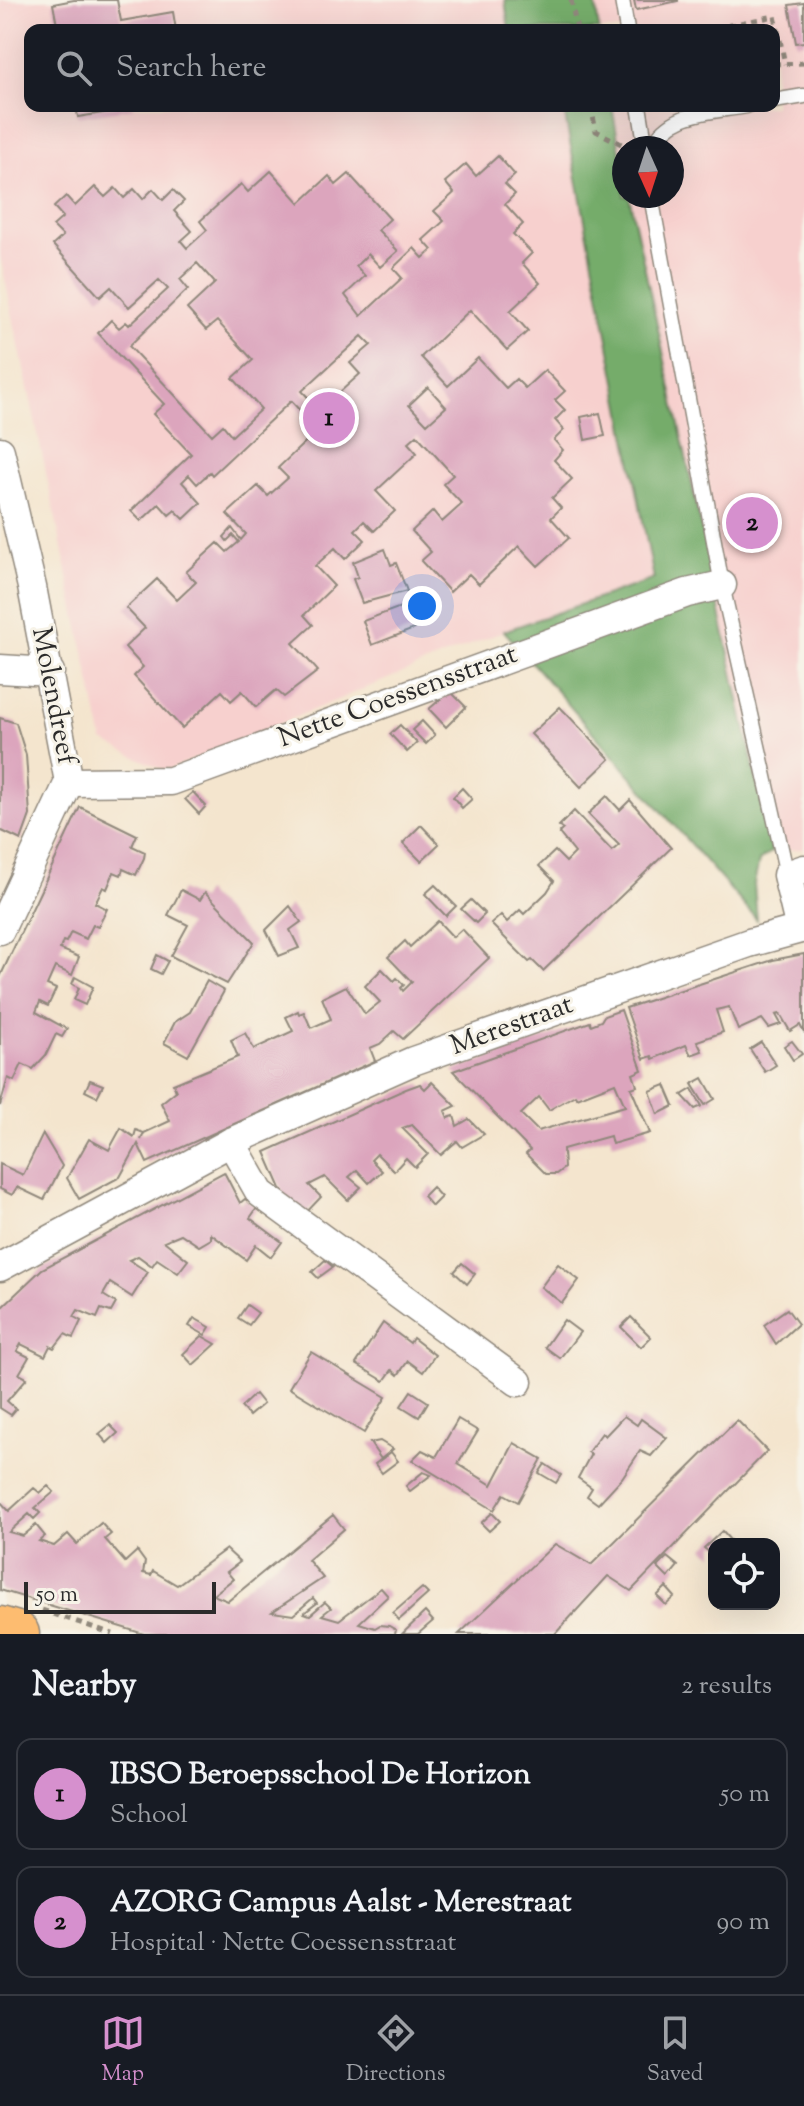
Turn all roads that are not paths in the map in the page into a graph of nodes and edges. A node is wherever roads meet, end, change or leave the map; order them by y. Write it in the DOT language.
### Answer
graph roads {
  1 [pos="622,0"];
  2 [pos="626,24"];
  3 [pos="804,96"];
  4 [pos="780,100"];
  5 [pos="640,112"];
  6 [pos="714,112"];
  7 [pos="646,136"];
  8 [pos="657,136"];
  9 [pos="653,208"];
  10 [pos="0,451"];
  11 [pos="722,585"];
  12 [pos="0,669"];
  13 [pos="50,672"];
  14 [pos="69,782"];
  15 [pos="796,872"];
  16 [pos="802,929"];
  17 [pos="0,930"];
  18 [pos="231,1142"];
  19 [pos="0,1267"];
  20 [pos="518,1382"];
  21 [pos="28,1621"];
  22 [pos="0,1629"];
  1 -- 2 [label="lane"];
  3 -- 4 [label="lane"];
  5 -- 7 [label="lane"];
  6 -- 8 [label="lane"];
  9 -- 11 [label="lane"];
  10 -- 13 [label="street, Molendreef"];
  11 -- 14 [label="street, Nette Coessensstraat"];
  11 -- 15 [label="lane"];
  12 -- 13 [label="street"];
  13 -- 14 [label="street, Molendreef"];
  14 -- 17 [label="street, Molendreef"];
  15 -- 16 [label="street, Merestraat"];
  16 -- 18 [label="street, Merestraat"];
  18 -- 19 [label="street, Merestraat"];
  18 -- 20 [label="street"];
  21 -- 22 [label="main road"];
}
